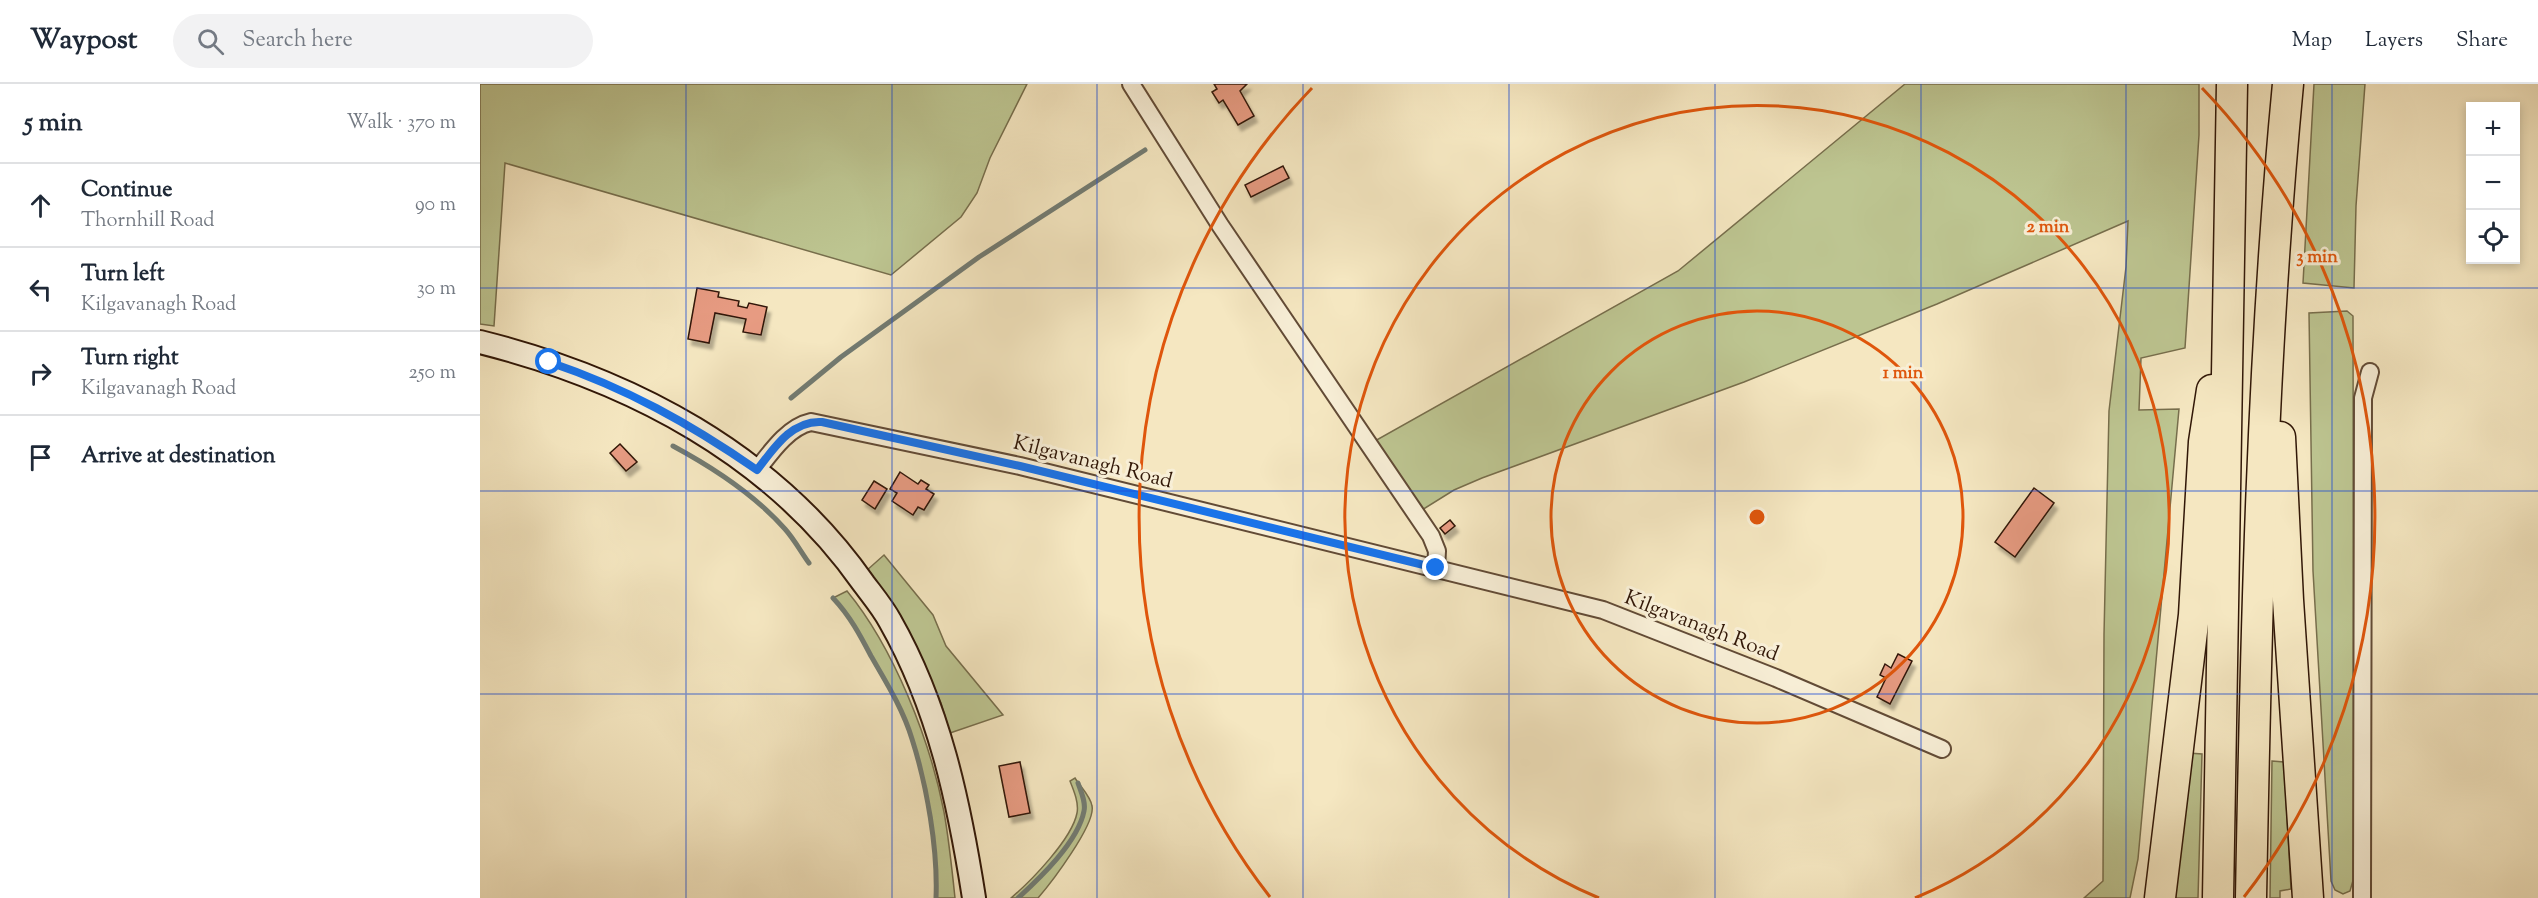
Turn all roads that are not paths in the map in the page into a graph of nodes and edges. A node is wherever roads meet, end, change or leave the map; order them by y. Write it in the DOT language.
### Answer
graph roads {
  1 [pos="1131,84"];
  2 [pos="2232,84"];
  3 [pos="2288,84"];
  4 [pos="2229,286"];
  5 [pos="2271,311"];
  6 [pos="480,342"];
  7 [pos="2370,372"];
  8 [pos="757,470"];
  9 [pos="1436,568"];
  10 [pos="1942,749"];
  11 [pos="974,898"];
  12 [pos="2160,898"];
  13 [pos="2218,898"];
  14 [pos="2251,898"];
  15 [pos="2308,898"];
  16 [pos="2362,898"];
  1 -- 9 [label="street"];
  2 -- 4 [label="highway"];
  3 -- 5 [label="highway"];
  4 -- 12 [label="highway"];
  4 -- 13 [label="highway"];
  5 -- 14 [label="highway"];
  5 -- 15 [label="highway"];
  6 -- 8 [label="street"];
  7 -- 16 [label="street"];
  8 -- 9 [label="street, Kilgavanagh Road"];
  8 -- 11 [label="street"];
  9 -- 10 [label="street, Kilgavanagh Road"];
}
